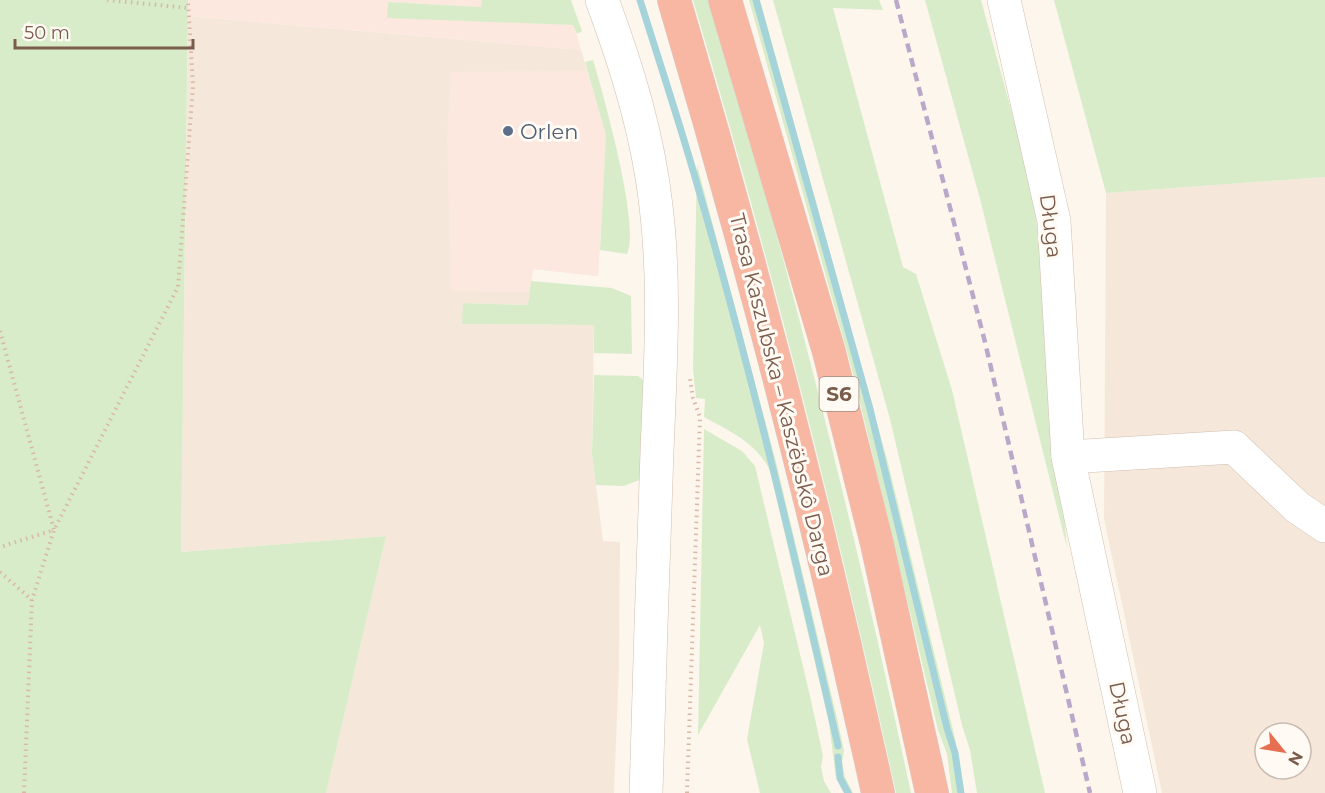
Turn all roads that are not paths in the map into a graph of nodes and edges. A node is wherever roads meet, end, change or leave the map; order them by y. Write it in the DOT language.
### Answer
graph roads {
  1 [pos="602,0"];
  2 [pos="674,0"];
  3 [pos="725,0"];
  4 [pos="1004,0"];
  5 [pos="1068,457"];
  6 [pos="1325,526"];
  7 [pos="646,793"];
  8 [pos="878,793"];
  9 [pos="932,793"];
  10 [pos="1140,793"];
  1 -- 7 [label="street"];
  2 -- 8 [label="highway, Trasa Kaszubska – Kaszëbskô Darga / S6"];
  3 -- 9 [label="highway, S6"];
  4 -- 5 [label="street, Długa"];
  5 -- 6 [label="street"];
  5 -- 10 [label="street, Długa"];
}
